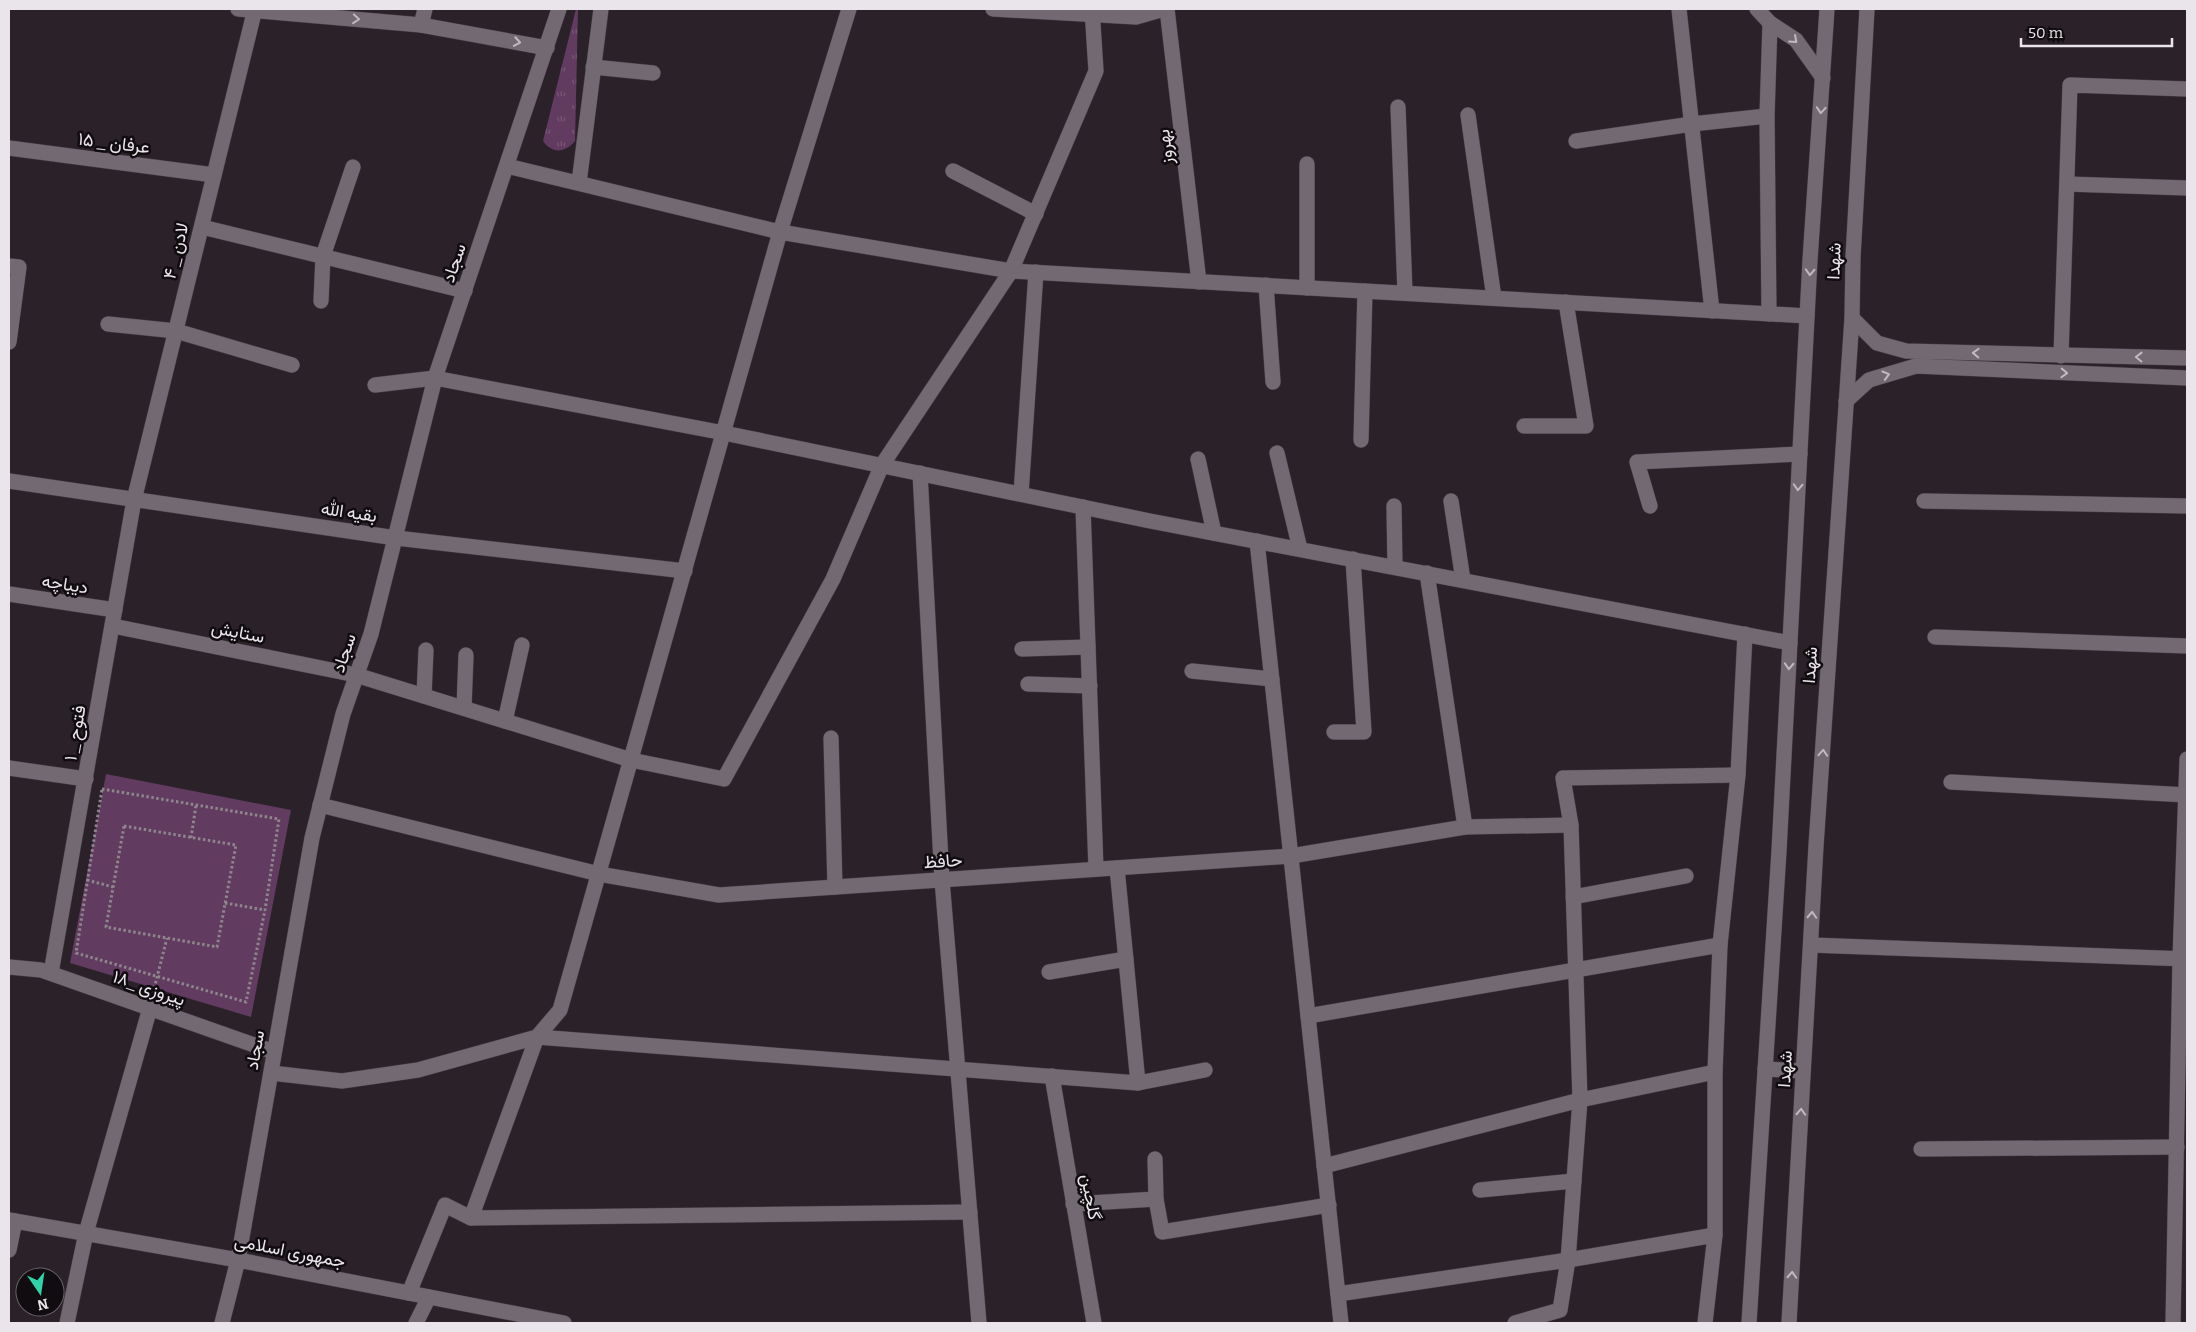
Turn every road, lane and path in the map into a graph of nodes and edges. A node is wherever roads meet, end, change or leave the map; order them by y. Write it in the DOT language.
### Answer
graph roads {
  1 [pos="238,9"];
  2 [pos="426,9"];
  3 [pos="558,9"];
  4 [pos="601,9"];
  5 [pos="849,9"];
  6 [pos="993,9"];
  7 [pos="1166,9"];
  8 [pos="1679,9"];
  9 [pos="1757,9"];
  10 [pos="1827,9"];
  11 [pos="1867,9"];
  12 [pos="255,10"];
  13 [pos="1092,12"];
  14 [pos="1770,23"];
  15 [pos="421,25"];
  16 [pos="547,48"];
  17 [pos="593,67"];
  18 [pos="653,73"];
  19 [pos="1823,78"];
  20 [pos="2187,89"];
  21 [pos="1398,107"];
  22 [pos="1468,115"];
  23 [pos="1767,116"];
  24 [pos="1692,124"];
  25 [pos="1576,141"];
  26 [pos="9,148"];
  27 [pos="1306,164"];
  28 [pos="353,166"];
  29 [pos="507,166"];
  30 [pos="953,171"];
  31 [pos="214,174"];
  32 [pos="579,183"];
  33 [pos="2067,184"];
  34 [pos="2187,188"];
  35 [pos="1036,214"];
  36 [pos="202,227"];
  37 [pos="780,232"];
  38 [pos="323,256"];
  39 [pos="14,266"];
  40 [pos="1012,271"];
  41 [pos="1036,272"];
  42 [pos="1199,282"];
  43 [pos="1266,286"];
  44 [pos="1307,288"];
  45 [pos="464,291"];
  46 [pos="1365,291"];
  47 [pos="1405,293"];
  48 [pos="1494,298"];
  49 [pos="321,301"];
  50 [pos="1566,302"];
  51 [pos="1712,311"];
  52 [pos="1769,314"];
  53 [pos="1807,316"];
  54 [pos="1852,318"];
  55 [pos="108,324"];
  56 [pos="176,331"];
  57 [pos="9,342"];
  58 [pos="2040,355"];
  59 [pos="2061,356"];
  60 [pos="2187,358"];
  61 [pos="292,365"];
  62 [pos="2040,372"];
  63 [pos="435,378"];
  64 [pos="2187,378"];
  65 [pos="1273,382"];
  66 [pos="375,384"];
  67 [pos="1846,401"];
  68 [pos="1524,426"];
  69 [pos="724,433"];
  70 [pos="1361,440"];
  71 [pos="1277,453"];
  72 [pos="1800,454"];
  73 [pos="1198,459"];
  74 [pos="882,465"];
  75 [pos="920,473"];
  76 [pos="9,481"];
  77 [pos="1021,494"];
  78 [pos="134,500"];
  79 [pos="1451,501"];
  80 [pos="1924,501"];
  81 [pos="1394,506"];
  82 [pos="1650,506"];
  83 [pos="2187,506"];
  84 [pos="1083,507"];
  85 [pos="1214,533"];
  86 [pos="396,538"];
  87 [pos="1257,541"];
  88 [pos="1300,549"];
  89 [pos="1353,559"];
  90 [pos="1395,568"];
  91 [pos="685,571"];
  92 [pos="1427,574"];
  93 [pos="1463,580"];
  94 [pos="9,594"];
  95 [pos="115,610"];
  96 [pos="113,626"];
  97 [pos="1745,634"];
  98 [pos="1935,637"];
  99 [pos="1790,643"];
  100 [pos="522,645"];
  101 [pos="2187,646"];
  102 [pos="1088,647"];
  103 [pos="1022,649"];
  104 [pos="426,650"];
  105 [pos="466,655"];
  106 [pos="1192,671"];
  107 [pos="356,675"];
  108 [pos="1272,679"];
  109 [pos="1028,684"];
  110 [pos="1090,686"];
  111 [pos="424,696"];
  112 [pos="464,708"];
  113 [pos="505,721"];
  114 [pos="1334,732"];
  115 [pos="831,738"];
  116 [pos="2187,759"];
  117 [pos="631,760"];
  118 [pos="9,768"];
  119 [pos="1738,775"];
  120 [pos="86,779"];
  121 [pos="1951,782"];
  122 [pos="2187,795"];
  123 [pos="196,805"];
  124 [pos="320,805"];
  125 [pos="1571,825"];
  126 [pos="1464,827"];
  127 [pos="191,838"];
  128 [pos="1291,856"];
  129 [pos="1117,868"];
  130 [pos="1096,869"];
  131 [pos="598,874"];
  132 [pos="1686,876"];
  133 [pos="87,880"];
  134 [pos="942,880"];
  135 [pos="113,887"];
  136 [pos="835,887"];
  137 [pos="1573,897"];
  138 [pos="225,903"];
  139 [pos="265,910"];
  140 [pos="167,938"];
  141 [pos="1720,945"];
  142 [pos="1811,945"];
  143 [pos="1126,959"];
  144 [pos="2184,959"];
  145 [pos="9,967"];
  146 [pos="1576,970"];
  147 [pos="1050,972"];
  148 [pos="51,973"];
  149 [pos="158,977"];
  150 [pos="150,1008"];
  151 [pos="1308,1016"];
  152 [pos="537,1037"];
  153 [pos="274,1052"];
  154 [pos="958,1068"];
  155 [pos="1765,1069"];
  156 [pos="1205,1070"];
  157 [pos="1804,1071"];
  158 [pos="1714,1072"];
  159 [pos="270,1073"];
  160 [pos="1052,1076"];
  161 [pos="1138,1083"];
  162 [pos="2182,1084"];
  163 [pos="1580,1100"];
  164 [pos="2177,1147"];
  165 [pos="1921,1149"];
  166 [pos="1156,1159"];
  167 [pos="1324,1166"];
  168 [pos="1574,1181"];
  169 [pos="1480,1190"];
  170 [pos="1156,1199"];
  171 [pos="1073,1204"];
  172 [pos="1329,1205"];
  173 [pos="970,1212"];
  174 [pos="470,1218"];
  175 [pos="12,1221"];
  176 [pos="86,1233"];
  177 [pos="1715,1235"];
  178 [pos="2181,1237"];
  179 [pos="9,1250"];
  180 [pos="238,1260"];
  181 [pos="1568,1260"];
  182 [pos="409,1293"];
  183 [pos="1338,1294"];
  184 [pos="428,1297"];
  185 [pos="516,1319"];
  186 [pos="67,1323"];
  187 [pos="222,1323"];
  188 [pos="416,1323"];
  189 [pos="564,1323"];
  190 [pos="979,1323"];
  191 [pos="1094,1323"];
  192 [pos="1341,1323"];
  193 [pos="1515,1323"];
  194 [pos="1705,1323"];
  195 [pos="1749,1323"];
  196 [pos="1789,1323"];
  197 [pos="2173,1323"];
  1 -- 12 [label="street"];
  2 -- 15 [label="street"];
  3 -- 16 [label="street, سجاد"];
  4 -- 17 [label="street"];
  5 -- 37 [label="street"];
  6 -- 13 [label="street"];
  7 -- 13 [label="street"];
  7 -- 42 [label="street, بهروز"];
  8 -- 24 [label="street"];
  9 -- 14 [label="street"];
  10 -- 19 [label="street, شهدا"];
  11 -- 54 [label="street, شهدا"];
  12 -- 15 [label="street, one-way"];
  12 -- 31 [label="street, لادن _ ۴"];
  13 -- 35 [label="street"];
  14 -- 19 [label="street, one-way"];
  14 -- 23 [label="street"];
  15 -- 16 [label="street, one-way"];
  16 -- 29 [label="street, سجاد"];
  17 -- 18 [label="street"];
  17 -- 32 [label="street"];
  19 -- 53 [label="street, شهدا, one-way"];
  20 -- 33 [label="street"];
  21 -- 47 [label="street"];
  22 -- 48 [label="street"];
  23 -- 24 [label="street"];
  23 -- 52 [label="street"];
  24 -- 25 [label="street"];
  24 -- 51 [label="street"];
  26 -- 31 [label="street, عرفان _ ۱۵"];
  27 -- 44 [label="street"];
  28 -- 38 [label="street"];
  29 -- 32 [label="street"];
  29 -- 45 [label="street, سجاد"];
  30 -- 35 [label="street"];
  31 -- 36 [label="street, لادن _ ۴"];
  32 -- 37 [label="street"];
  33 -- 34 [label="street"];
  33 -- 59 [label="street"];
  35 -- 40 [label="street"];
  36 -- 38 [label="street"];
  36 -- 56 [label="street, لادن _ ۴"];
  37 -- 40 [label="street"];
  37 -- 69 [label="street"];
  38 -- 45 [label="street"];
  38 -- 49 [label="street"];
  39 -- 57 [label="street"];
  40 -- 41 [label="street"];
  40 -- 74 [label="street"];
  41 -- 42 [label="street"];
  41 -- 77 [label="street"];
  42 -- 43 [label="street"];
  43 -- 44 [label="street"];
  43 -- 65 [label="street"];
  44 -- 46 [label="street"];
  45 -- 63 [label="street, سجاد"];
  46 -- 47 [label="street"];
  46 -- 70 [label="street"];
  47 -- 48 [label="street"];
  48 -- 50 [label="street"];
  50 -- 51 [label="street"];
  50 -- 68 [label="street"];
  51 -- 52 [label="street"];
  52 -- 53 [label="street"];
  53 -- 72 [label="street, شهدا"];
  58 -- 54 [label="street, one-way"];
  54 -- 67 [label="street, شهدا"];
  55 -- 56 [label="street"];
  56 -- 61 [label="street"];
  56 -- 78 [label="street, لادن _ ۴"];
  58 -- 59 [label="street"];
  58 -- 62 [label="street"];
  60 -- 59 [label="street, one-way"];
  62 -- 64 [label="street, one-way"];
  67 -- 62 [label="street, one-way"];
  63 -- 66 [label="street"];
  63 -- 69 [label="street"];
  63 -- 86 [label="street, سجاد"];
  142 -- 67 [label="street, شهدا, one-way"];
  69 -- 74 [label="street"];
  69 -- 91 [label="street"];
  71 -- 88 [label="street"];
  72 -- 82 [label="street"];
  72 -- 99 [label="street, شهدا, one-way"];
  73 -- 85 [label="street"];
  74 -- 75 [label="street"];
  74 -- 117 [label="street, ستایش"];
  75 -- 77 [label="street"];
  75 -- 134 [label="street"];
  76 -- 78 [label="street, بقیه الله"];
  77 -- 84 [label="street"];
  78 -- 86 [label="street, بقیه الله"];
  78 -- 95 [label="street, فتوح _ ۱"];
  79 -- 93 [label="street"];
  80 -- 83 [label="street"];
  81 -- 90 [label="street"];
  84 -- 85 [label="street"];
  84 -- 102 [label="street"];
  85 -- 87 [label="street"];
  86 -- 91 [label="street, بقیه الله"];
  86 -- 107 [label="street, سجاد"];
  87 -- 88 [label="street"];
  87 -- 108 [label="street"];
  88 -- 89 [label="street"];
  89 -- 90 [label="street"];
  89 -- 114 [label="street"];
  90 -- 92 [label="street"];
  91 -- 117 [label="street"];
  92 -- 93 [label="street"];
  92 -- 126 [label="street"];
  93 -- 97 [label="street"];
  94 -- 95 [label="street, دیباچه"];
  95 -- 96 [label="street, فتوح _ ۱"];
  96 -- 107 [label="street, ستایش"];
  96 -- 120 [label="street, فتوح _ ۱"];
  97 -- 99 [label="street"];
  97 -- 119 [label="street"];
  98 -- 101 [label="street"];
  99 -- 155 [label="street, شهدا, one-way"];
  100 -- 113 [label="street"];
  102 -- 103 [label="street"];
  102 -- 110 [label="street"];
  104 -- 111 [label="street"];
  105 -- 112 [label="street"];
  106 -- 108 [label="street"];
  107 -- 111 [label="street, ستایش"];
  107 -- 124 [label="street, سجاد"];
  108 -- 128 [label="street"];
  109 -- 110 [label="street"];
  110 -- 130 [label="street"];
  111 -- 112 [label="street, ستایش"];
  112 -- 113 [label="street, ستایش"];
  113 -- 117 [label="street, ستایش"];
  115 -- 136 [label="street"];
  116 -- 122 [label="street"];
  117 -- 131 [label="street"];
  118 -- 120 [label="street"];
  119 -- 125 [label="street"];
  119 -- 141 [label="street"];
  120 -- 148 [label="street, فتوح _ ۱"];
  121 -- 122 [label="street"];
  122 -- 144 [label="street"];
  123 -- 127 [label="path"];
  123 -- 133 [label="path"];
  123 -- 139 [label="path"];
  124 -- 131 [label="street, حافظ"];
  124 -- 153 [label="street, سجاد"];
  125 -- 126 [label="street, حافظ"];
  125 -- 137 [label="street"];
  126 -- 128 [label="street, حافظ"];
  127 -- 135 [label="path"];
  127 -- 138 [label="path"];
  128 -- 129 [label="street, حافظ"];
  128 -- 151 [label="street"];
  129 -- 130 [label="street, حافظ"];
  129 -- 143 [label="street"];
  130 -- 134 [label="street, حافظ"];
  131 -- 136 [label="street, حافظ"];
  131 -- 152 [label="street"];
  132 -- 137 [label="street"];
  133 -- 135 [label="path"];
  133 -- 149 [label="path"];
  134 -- 136 [label="street, حافظ"];
  134 -- 154 [label="street"];
  135 -- 140 [label="path"];
  137 -- 146 [label="street"];
  138 -- 139 [label="path"];
  138 -- 140 [label="path"];
  139 -- 149 [label="path"];
  140 -- 149 [label="path"];
  141 -- 146 [label="street"];
  141 -- 158 [label="street"];
  142 -- 144 [label="street"];
  142 -- 157 [label="street, شهدا"];
  143 -- 147 [label="street"];
  143 -- 161 [label="street"];
  144 -- 162 [label="street"];
  145 -- 148 [label="street, پیروزی _۱۸"];
  146 -- 151 [label="street"];
  146 -- 163 [label="street"];
  148 -- 150 [label="street, پیروزی _۱۸"];
  149 -- 150 [label="path"];
  150 -- 153 [label="street, پیروزی _۱۸"];
  150 -- 176 [label="street"];
  151 -- 167 [label="street"];
  152 -- 154 [label="street"];
  152 -- 159 [label="street"];
  152 -- 174 [label="street"];
  153 -- 159 [label="street, سجاد"];
  154 -- 160 [label="street"];
  154 -- 173 [label="street"];
  155 -- 157 [label="street"];
  155 -- 195 [label="street, شهدا"];
  156 -- 161 [label="street"];
  196 -- 157 [label="street, شهدا, one-way"];
  158 -- 163 [label="street"];
  158 -- 177 [label="street"];
  159 -- 180 [label="street, سجاد"];
  160 -- 161 [label="street"];
  160 -- 171 [label="street, گلچین"];
  162 -- 164 [label="street"];
  163 -- 167 [label="street"];
  163 -- 168 [label="street"];
  164 -- 165 [label="street"];
  164 -- 178 [label="street"];
  166 -- 170 [label="street"];
  167 -- 172 [label="street"];
  168 -- 169 [label="street"];
  168 -- 181 [label="street"];
  170 -- 171 [label="street"];
  170 -- 172 [label="street"];
  171 -- 191 [label="street, گلچین"];
  172 -- 183 [label="street"];
  173 -- 174 [label="street"];
  173 -- 190 [label="street"];
  174 -- 182 [label="street"];
  175 -- 176 [label="street, جمهوری اسلامی"];
  175 -- 179 [label="street"];
  176 -- 180 [label="street, جمهوری اسلامی"];
  176 -- 186 [label="street"];
  177 -- 181 [label="street"];
  177 -- 194 [label="street"];
  178 -- 197 [label="street"];
  180 -- 182 [label="street, جمهوری اسلامی"];
  180 -- 187 [label="street, سجاد"];
  181 -- 183 [label="street"];
  181 -- 193 [label="street"];
  182 -- 184 [label="street, جمهوری اسلامی"];
  183 -- 192 [label="street"];
  184 -- 185 [label="street, جمهوری اسلامی"];
  184 -- 188 [label="street"];
  185 -- 189 [label="street, جمهوری اسلامی"];
}
